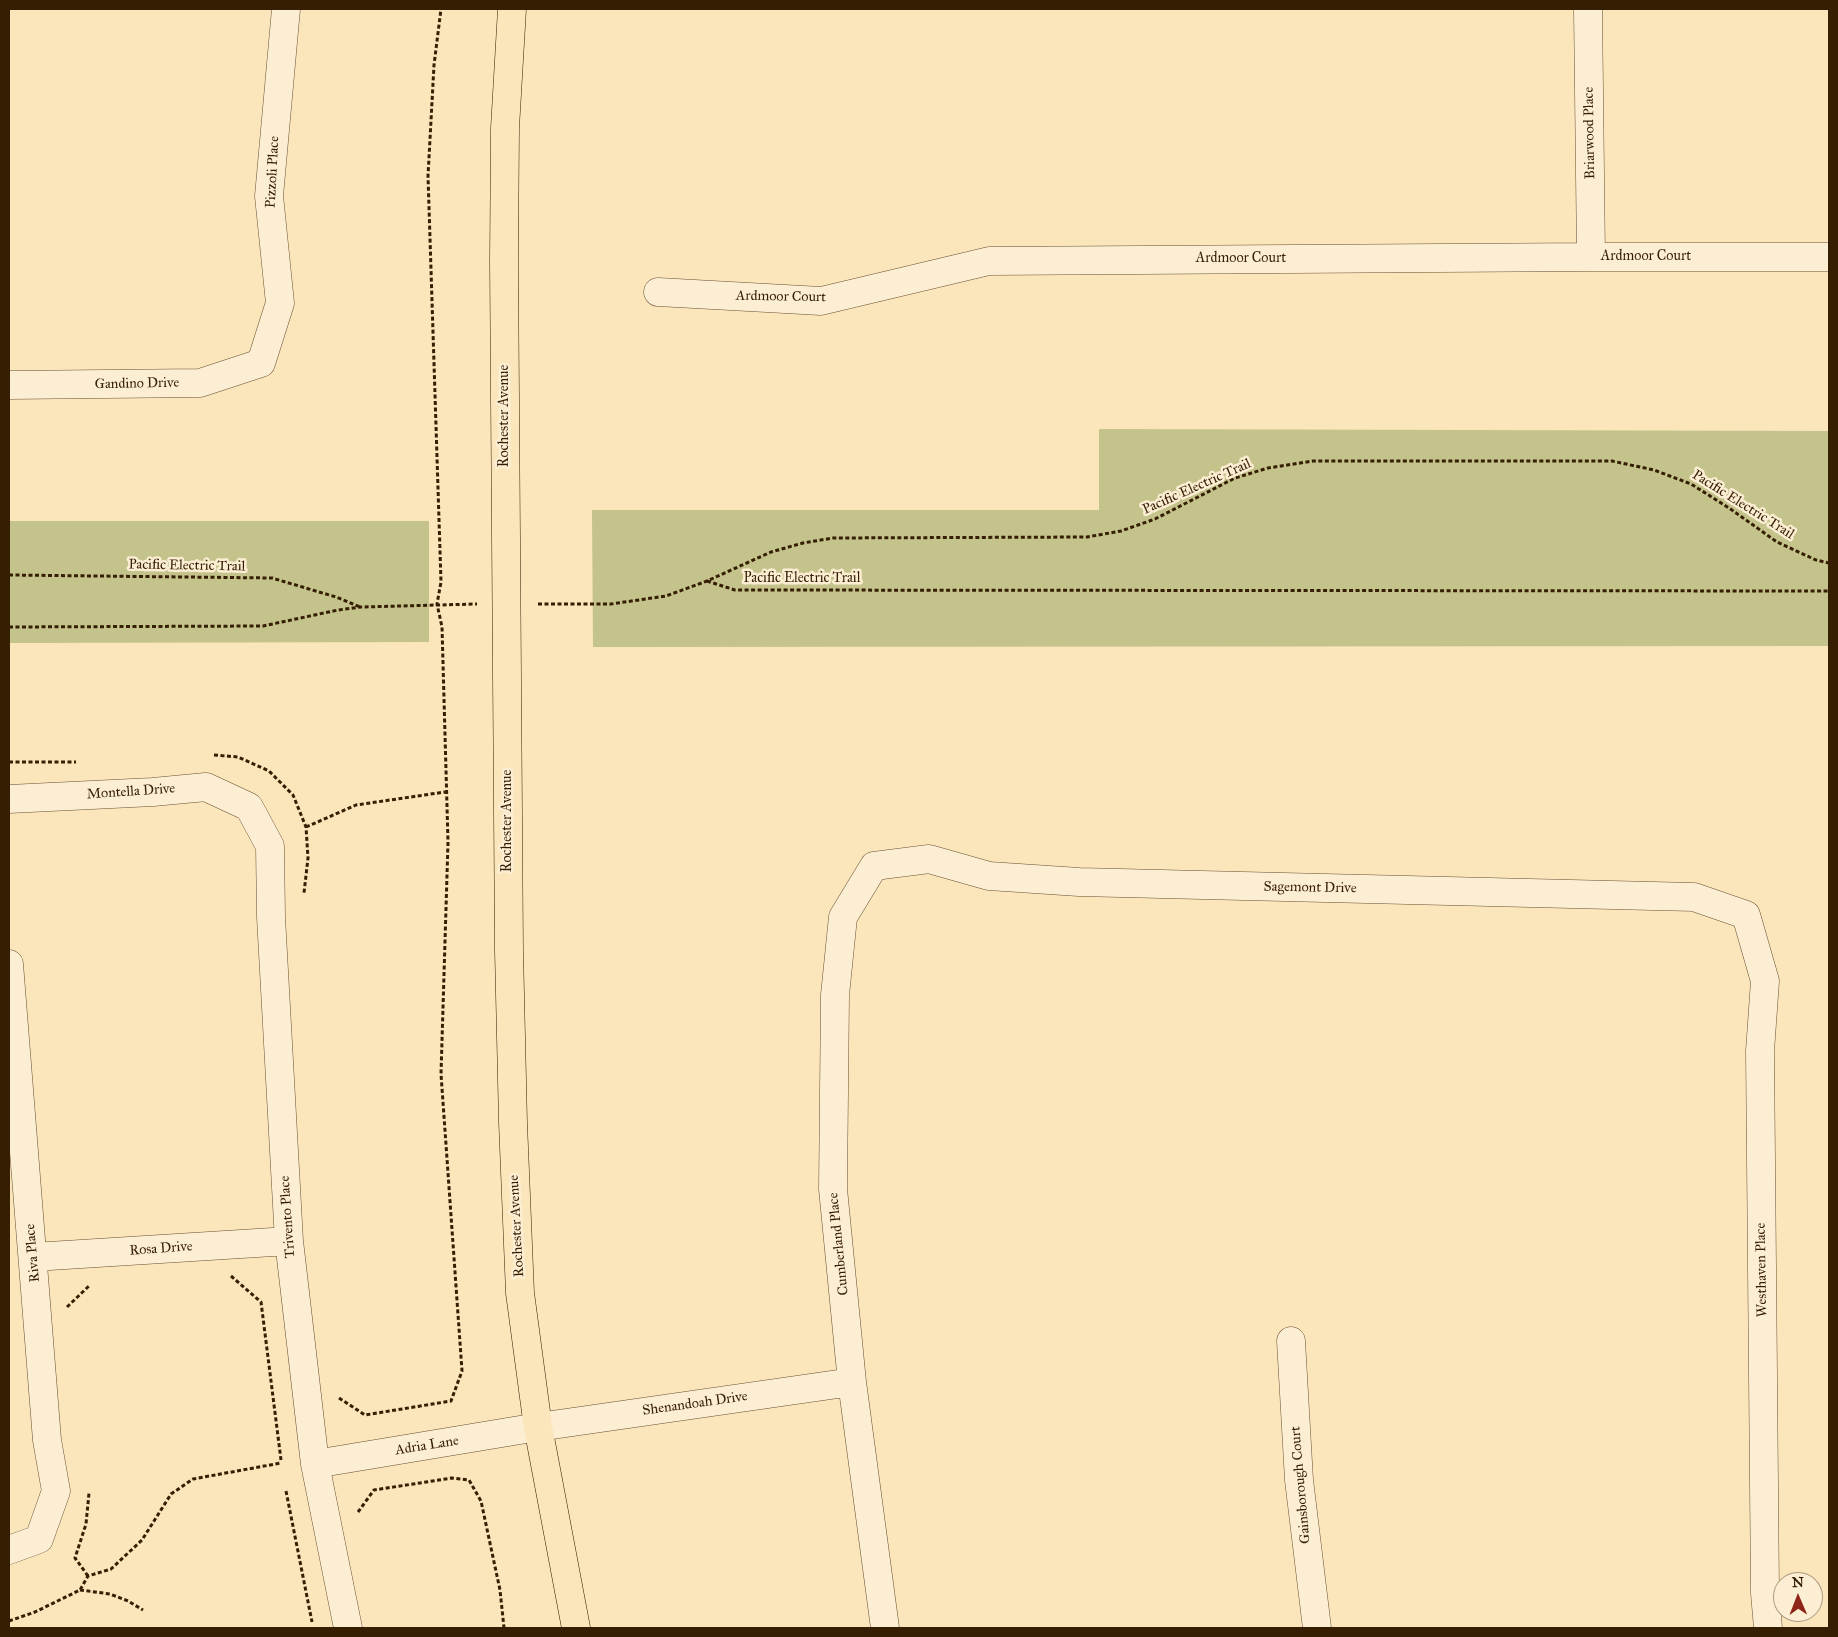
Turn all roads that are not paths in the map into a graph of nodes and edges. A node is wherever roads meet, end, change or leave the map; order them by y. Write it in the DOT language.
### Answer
graph roads {
  1 [pos="286,9"];
  2 [pos="512,9"];
  3 [pos="1588,9"];
  4 [pos="1591,257"];
  5 [pos="1829,257"];
  6 [pos="658,292"];
  7 [pos="261,363"];
  8 [pos="9,385"];
  9 [pos="9,799"];
  10 [pos="249,807"];
  11 [pos="874,866"];
  12 [pos="1746,915"];
  13 [pos="9,964"];
  14 [pos="289,1241"];
  15 [pos="33,1257"];
  16 [pos="1292,1341"];
  17 [pos="852,1382"];
  18 [pos="538,1427"];
  19 [pos="315,1464"];
  20 [pos="9,1550"];
  21 [pos="348,1628"];
  22 [pos="576,1628"];
  23 [pos="885,1628"];
  24 [pos="1318,1628"];
  25 [pos="1768,1628"];
  1 -- 7 [label="street, Pizzoli Place"];
  2 -- 18 [label="main road, Rochester Avenue"];
  3 -- 4 [label="street, Briarwood Place"];
  4 -- 5 [label="street, Ardmoor Court"];
  4 -- 6 [label="street, Ardmoor Court"];
  7 -- 8 [label="street, Gandino Drive"];
  9 -- 10 [label="street, Montella Drive"];
  10 -- 14 [label="street, Trivento Place"];
  11 -- 12 [label="street, Sagemont Drive"];
  11 -- 17 [label="street, Cumberland Place"];
  12 -- 25 [label="street, Westhaven Place"];
  13 -- 15 [label="street, Riva Place"];
  14 -- 15 [label="street, Rosa Drive"];
  14 -- 19 [label="street, Trivento Place"];
  15 -- 20 [label="street, Riva Place"];
  16 -- 24 [label="street, Gainsborough Court"];
  17 -- 18 [label="street, Shenandoah Drive"];
  17 -- 23 [label="street, Cumberland Place"];
  18 -- 19 [label="street, Adria Lane"];
  18 -- 22 [label="main road, Rochester Avenue"];
  19 -- 21 [label="street, Trivento Place"];
}
